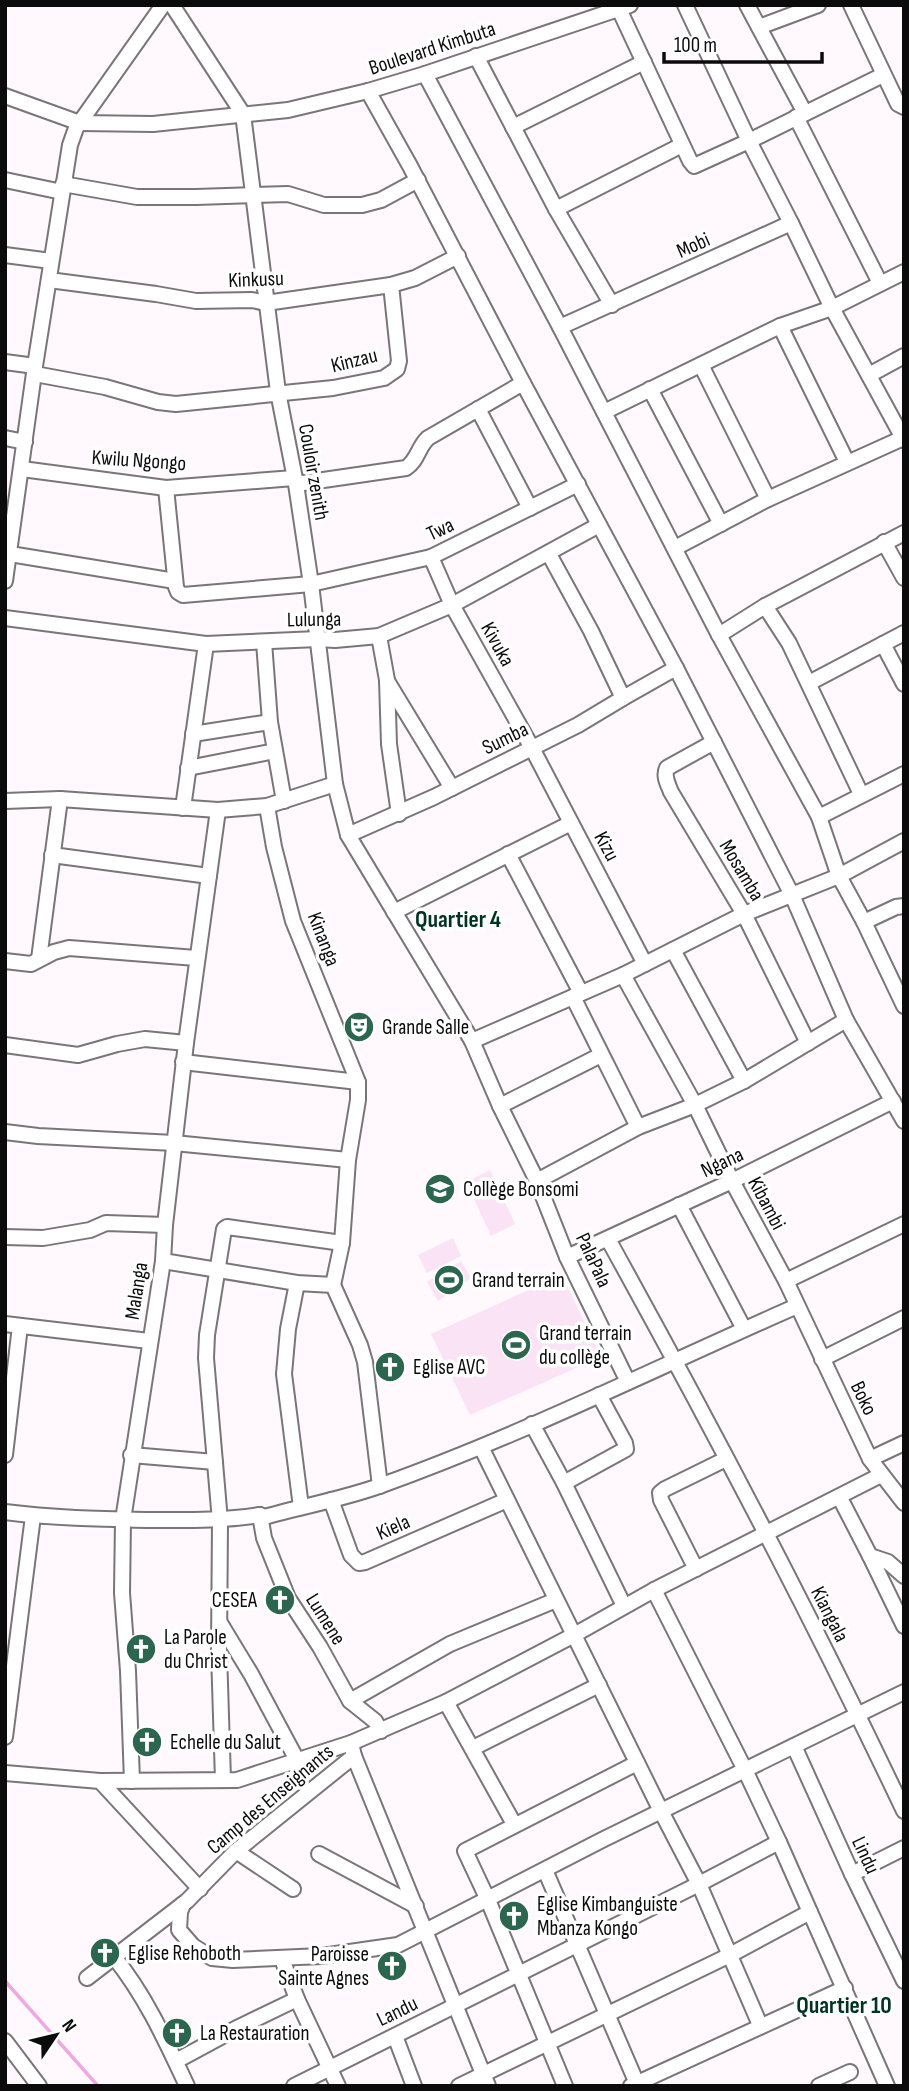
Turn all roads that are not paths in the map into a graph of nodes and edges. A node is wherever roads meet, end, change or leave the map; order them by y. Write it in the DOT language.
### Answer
graph roads {
  1 [pos="163,5"];
  2 [pos="172,5"];
  3 [pos="685,5"];
  4 [pos="747,5"];
  5 [pos="818,5"];
  6 [pos="850,5"];
  7 [pos="625,7"];
  8 [pos="759,27"];
  9 [pos="475,56"];
  10 [pos="644,62"];
  11 [pos="425,74"];
  12 [pos="883,75"];
  13 [pos="368,91"];
  14 [pos="5,96"];
  15 [pos="904,107"];
  16 [pos="243,114"];
  17 [pos="800,115"];
  18 [pos="80,123"];
  19 [pos="513,127"];
  20 [pos="749,141"];
  21 [pos="682,145"];
  22 [pos="5,180"];
  23 [pos="418,180"];
  24 [pos="62,188"];
  25 [pos="253,194"];
  26 [pos="556,209"];
  27 [pos="792,223"];
  28 [pos="5,255"];
  29 [pos="458,256"];
  30 [pos="51,261"];
  31 [pos="904,272"];
  32 [pos="49,281"];
  33 [pos="880,283"];
  34 [pos="391,285"];
  35 [pos="266,303"];
  36 [pos="612,305"];
  37 [pos="832,308"];
  38 [pos="780,326"];
  39 [pos="560,327"];
  40 [pos="904,356"];
  41 [pos="5,362"];
  42 [pos="701,365"];
  43 [pos="35,370"];
  44 [pos="869,375"];
  45 [pos="523,383"];
  46 [pos="650,389"];
  47 [pos="278,393"];
  48 [pos="478,409"];
  49 [pos="604,412"];
  50 [pos="902,433"];
  51 [pos="5,438"];
  52 [pos="25,442"];
  53 [pos="847,462"];
  54 [pos="22,469"];
  55 [pos="295,481"];
  56 [pos="578,484"];
  57 [pos="166,488"];
  58 [pos="768,499"];
  59 [pos="530,508"];
  60 [pos="10,517"];
  61 [pos="721,524"];
  62 [pos="599,525"];
  63 [pos="904,533"];
  64 [pos="884,542"];
  65 [pos="675,548"];
  66 [pos="9,554"];
  67 [pos="549,554"];
  68 [pos="431,557"];
  69 [pos="904,578"];
  70 [pos="5,581"];
  71 [pos="176,581"];
  72 [pos="311,584"];
  73 [pos="452,605"];
  74 [pos="765,606"];
  75 [pos="5,618"];
  76 [pos="904,633"];
  77 [pos="719,635"];
  78 [pos="379,636"];
  79 [pos="318,639"];
  80 [pos="264,642"];
  81 [pos="883,644"];
  82 [pos="206,645"];
  83 [pos="676,668"];
  84 [pos="387,680"];
  85 [pos="808,683"];
  86 [pos="904,684"];
  87 [pos="623,698"];
  88 [pos="270,722"];
  89 [pos="193,734"];
  90 [pos="714,742"];
  91 [pos="532,748"];
  92 [pos="275,751"];
  93 [pos="188,768"];
  94 [pos="904,774"];
  95 [pos="335,784"];
  96 [pos="452,788"];
  97 [pos="861,794"];
  98 [pos="60,799"];
  99 [pos="5,801"];
  100 [pos="284,801"];
  101 [pos="267,806"];
  102 [pos="183,808"];
  103 [pos="218,810"];
  104 [pos="399,814"];
  105 [pos="819,817"];
  106 [pos="571,823"];
  107 [pos="348,835"];
  108 [pos="904,841"];
  109 [pos="508,854"];
  110 [pos="52,855"];
  111 [pos="209,876"];
  112 [pos="839,876"];
  113 [pos="792,895"];
  114 [pos="904,906"];
  115 [pos="394,912"];
  116 [pos="744,914"];
  117 [pos="864,922"];
  118 [pos="673,950"];
  119 [pos="196,958"];
  120 [pos="39,959"];
  121 [pos="5,961"];
  122 [pos="645,964"];
  123 [pos="624,975"];
  124 [pos="577,995"];
  125 [pos="904,1006"];
  126 [pos="846,1020"];
  127 [pos="472,1041"];
  128 [pos="186,1043"];
  129 [pos="808,1043"];
  130 [pos="5,1045"];
  131 [pos="601,1055"];
  132 [pos="183,1062"];
  133 [pos="744,1081"];
  134 [pos="358,1082"];
  135 [pos="893,1101"];
  136 [pos="695,1105"];
  137 [pos="500,1106"];
  138 [pos="904,1121"];
  139 [pos="638,1127"];
  140 [pos="5,1132"];
  141 [pos="174,1143"];
  142 [pos="348,1160"];
  143 [pos="537,1181"];
  144 [pos="732,1181"];
  145 [pos="679,1205"];
  146 [pos="904,1224"];
  147 [pos="165,1225"];
  148 [pos="5,1237"];
  149 [pos="608,1239"];
  150 [pos="342,1244"];
  151 [pos="567,1256"];
  152 [pos="163,1261"];
  153 [pos="218,1269"];
  154 [pos="786,1281"];
  155 [pos="298,1283"];
  156 [pos="333,1285"];
  157 [pos="797,1306"];
  158 [pos="904,1318"];
  159 [pos="12,1325"];
  160 [pos="744,1329"];
  161 [pos="149,1341"];
  162 [pos="822,1359"];
  163 [pos="676,1362"];
  164 [pos="628,1382"];
  165 [pos="599,1395"];
  166 [pos="532,1424"];
  167 [pos="904,1443"];
  168 [pos="6,1446"];
  169 [pos="481,1447"];
  170 [pos="131,1455"];
  171 [pos="726,1459"];
  172 [pos="870,1460"];
  173 [pos="215,1462"];
  174 [pos="881,1475"];
  175 [pos="564,1483"];
  176 [pos="380,1486"];
  177 [pos="840,1497"];
  178 [pos="331,1500"];
  179 [pos="508,1500"];
  180 [pos="904,1503"];
  181 [pos="301,1507"];
  182 [pos="5,1512"];
  183 [pos="33,1516"];
  184 [pos="260,1516"];
  185 [pos="122,1520"];
  186 [pos="220,1521"];
  187 [pos="765,1534"];
  188 [pos="870,1556"];
  189 [pos="696,1569"];
  190 [pos="904,1576"];
  191 [pos="654,1590"];
  192 [pos="556,1600"];
  193 [pos="624,1606"];
  194 [pos="219,1622"];
  195 [pos="904,1626"];
  196 [pos="574,1635"];
  197 [pos="599,1685"];
  198 [pos="904,1692"];
  199 [pos="350,1701"];
  200 [pos="446,1702"];
  201 [pos="858,1714"];
  202 [pos="381,1731"];
  203 [pos="5,1737"];
  204 [pos="794,1746"];
  205 [pos="473,1748"];
  206 [pos="352,1749"];
  207 [pos="297,1760"];
  208 [pos="637,1763"];
  209 [pos="745,1770"];
  210 [pos="5,1773"];
  211 [pos="132,1780"];
  212 [pos="223,1780"];
  213 [pos="100,1781"];
  214 [pos="661,1811"];
  215 [pos="904,1811"];
  216 [pos="514,1824"];
  217 [pos="779,1842"];
  218 [pos="904,1848"];
  219 [pos="236,1851"];
  220 [pos="319,1854"];
  221 [pos="545,1870"];
  222 [pos="852,1874"];
  223 [pos="699,1884"];
  224 [pos="200,1889"];
  225 [pos="293,1889"];
  226 [pos="488,1900"];
  227 [pos="183,1904"];
  228 [pos="416,1906"];
  229 [pos="810,1912"];
  230 [pos="426,1930"];
  231 [pos="576,1945"];
  232 [pos="730,1955"];
  233 [pos="114,1957"];
  234 [pos="282,1959"];
  235 [pos="517,1974"];
  236 [pos="87,1978"];
  237 [pos="904,1981"];
  238 [pos="845,1988"];
  239 [pos="298,1999"];
  240 [pos="457,2006"];
  241 [pos="606,2014"];
  242 [pos="760,2025"];
  243 [pos="394,2036"];
  244 [pos="5,2041"];
  245 [pos="548,2044"];
  246 [pos="176,2061"];
  247 [pos="330,2067"];
  248 [pos="850,2072"];
  249 [pos="486,2080"];
  250 [pos="635,2085"];
  251 [pos="39,2086"];
  252 [pos="187,2086"];
  253 [pos="294,2086"];
  254 [pos="338,2086"];
  255 [pos="414,2086"];
  256 [pos="459,2086"];
  257 [pos="565,2086"];
  258 [pos="819,2086"];
  259 [pos="887,2086"];
  1 -- 18 [label="street"];
  2 -- 16 [label="street"];
  3 -- 20 [label="street"];
  4 -- 8 [label="street"];
  5 -- 8 [label="street"];
  6 -- 12 [label="street"];
  7 -- 9 [label="street, Boulevard Kimbuta"];
  7 -- 10 [label="street"];
  8 -- 17 [label="street"];
  9 -- 11 [label="street, Boulevard Kimbuta"];
  9 -- 19 [label="street"];
  10 -- 19 [label="street"];
  10 -- 21 [label="street"];
  11 -- 13 [label="street, Boulevard Kimbuta"];
  11 -- 39 [label="street"];
  12 -- 15 [label="street"];
  12 -- 17 [label="street"];
  13 -- 16 [label="street, Boulevard Kimbuta"];
  13 -- 23 [label="street"];
  14 -- 18 [label="street, Boulevard Kimbuta"];
  16 -- 18 [label="street, Boulevard Kimbuta"];
  16 -- 25 [label="street, Couloir zenith"];
  17 -- 20 [label="street"];
  17 -- 33 [label="street"];
  18 -- 24 [label="street"];
  19 -- 26 [label="street"];
  20 -- 21 [label="street"];
  20 -- 27 [label="street"];
  21 -- 26 [label="street"];
  22 -- 24 [label="street"];
  23 -- 25 [label="street"];
  23 -- 29 [label="street"];
  24 -- 25 [label="street"];
  24 -- 30 [label="street"];
  25 -- 35 [label="street, Couloir zenith"];
  26 -- 36 [label="street"];
  27 -- 36 [label="street, Mobi"];
  27 -- 37 [label="street"];
  28 -- 30 [label="street"];
  29 -- 34 [label="street, Kinkusu"];
  29 -- 45 [label="street"];
  30 -- 32 [label="street"];
  31 -- 33 [label="street"];
  32 -- 35 [label="street, Kinkusu"];
  32 -- 43 [label="street"];
  33 -- 37 [label="street"];
  34 -- 35 [label="street, Kinkusu"];
  34 -- 47 [label="street, Kinzau"];
  35 -- 47 [label="street, Couloir zenith"];
  36 -- 39 [label="street, Mobi"];
  37 -- 38 [label="street"];
  37 -- 44 [label="street"];
  38 -- 42 [label="street"];
  38 -- 53 [label="street"];
  39 -- 49 [label="street"];
  40 -- 44 [label="street"];
  41 -- 43 [label="street"];
  42 -- 46 [label="street"];
  42 -- 58 [label="street"];
  43 -- 47 [label="street"];
  43 -- 52 [label="street"];
  44 -- 50 [label="street"];
  45 -- 48 [label="street"];
  45 -- 56 [label="street"];
  46 -- 49 [label="street"];
  46 -- 61 [label="street"];
  47 -- 55 [label="street, Couloir zenith"];
  48 -- 55 [label="street"];
  48 -- 59 [label="street"];
  49 -- 65 [label="street"];
  50 -- 53 [label="street"];
  51 -- 52 [label="street"];
  52 -- 54 [label="street"];
  53 -- 58 [label="street"];
  54 -- 57 [label="street, Kwilu Ngongo"];
  54 -- 60 [label="street"];
  55 -- 57 [label="street, Kwilu Ngongo"];
  55 -- 72 [label="street, Couloir zenith"];
  56 -- 59 [label="street, Twa"];
  56 -- 62 [label="street"];
  57 -- 71 [label="street"];
  58 -- 61 [label="street"];
  59 -- 68 [label="street, Twa"];
  60 -- 66 [label="street"];
  61 -- 65 [label="street"];
  62 -- 67 [label="street, Lulunga"];
  62 -- 83 [label="street"];
  63 -- 64 [label="street"];
  64 -- 69 [label="street"];
  64 -- 74 [label="street"];
  65 -- 77 [label="street"];
  66 -- 70 [label="street"];
  66 -- 71 [label="street"];
  67 -- 73 [label="street, Lulunga"];
  67 -- 87 [label="street"];
  68 -- 72 [label="street, Twa"];
  68 -- 73 [label="street, Kivuka"];
  71 -- 72 [label="street, Twa"];
  72 -- 79 [label="street, Couloir zenith"];
  73 -- 78 [label="street, Lulunga"];
  73 -- 91 [label="street, Kivuka"];
  74 -- 77 [label="street"];
  74 -- 85 [label="street"];
  75 -- 82 [label="street, Lulunga"];
  76 -- 81 [label="street"];
  77 -- 105 [label="street"];
  78 -- 79 [label="street, Lulunga"];
  78 -- 84 [label="street"];
  79 -- 80 [label="street, Lulunga"];
  79 -- 95 [label="street, Couloir zenith"];
  80 -- 82 [label="street, Lulunga"];
  80 -- 88 [label="street"];
  81 -- 85 [label="street"];
  81 -- 86 [label="street"];
  82 -- 89 [label="street"];
  83 -- 87 [label="street, Sumba"];
  83 -- 90 [label="street"];
  84 -- 96 [label="street"];
  84 -- 104 [label="street"];
  85 -- 97 [label="street"];
  87 -- 91 [label="street, Sumba"];
  88 -- 89 [label="street"];
  88 -- 92 [label="street"];
  89 -- 93 [label="street"];
  90 -- 113 [label="street"];
  90 -- 116 [label="street, Mosamba"];
  91 -- 96 [label="street, Sumba"];
  91 -- 106 [label="street, Kizu"];
  92 -- 93 [label="street"];
  92 -- 100 [label="street"];
  93 -- 102 [label="street"];
  94 -- 97 [label="street"];
  95 -- 100 [label="street"];
  95 -- 107 [label="street, Couloir zenith"];
  96 -- 104 [label="street, Sumba"];
  97 -- 105 [label="street"];
  98 -- 99 [label="street"];
  98 -- 102 [label="street"];
  98 -- 110 [label="street"];
  100 -- 101 [label="street"];
  101 -- 103 [label="street"];
  101 -- 134 [label="street, Kinanga"];
  102 -- 103 [label="street"];
  103 -- 111 [label="street, Malanga"];
  104 -- 107 [label="street, Sumba"];
  105 -- 112 [label="street"];
  106 -- 109 [label="street"];
  106 -- 122 [label="street, Kizu"];
  107 -- 115 [label="street"];
  108 -- 112 [label="street"];
  109 -- 115 [label="street"];
  109 -- 124 [label="street"];
  110 -- 111 [label="street"];
  110 -- 120 [label="street"];
  111 -- 119 [label="street, Malanga"];
  112 -- 113 [label="street"];
  112 -- 117 [label="street"];
  113 -- 116 [label="street"];
  113 -- 126 [label="street"];
  114 -- 117 [label="street"];
  115 -- 127 [label="street"];
  116 -- 118 [label="street"];
  116 -- 129 [label="street, Mosamba"];
  117 -- 125 [label="street"];
  118 -- 122 [label="street"];
  118 -- 133 [label="street"];
  119 -- 120 [label="street"];
  119 -- 128 [label="street, Malanga"];
  120 -- 121 [label="street"];
  122 -- 123 [label="street"];
  123 -- 124 [label="street"];
  123 -- 136 [label="street"];
  124 -- 127 [label="street"];
  124 -- 131 [label="street"];
  126 -- 129 [label="street"];
  126 -- 135 [label="street"];
  127 -- 137 [label="street, PalaPala"];
  128 -- 130 [label="street"];
  128 -- 132 [label="street, Malanga"];
  129 -- 133 [label="street"];
  131 -- 137 [label="street"];
  131 -- 139 [label="street"];
  132 -- 134 [label="street"];
  132 -- 141 [label="street, Malanga"];
  133 -- 136 [label="street"];
  134 -- 142 [label="street, Kinanga"];
  135 -- 138 [label="street"];
  135 -- 144 [label="street, Ngana"];
  136 -- 139 [label="street"];
  136 -- 144 [label="street, Kibambi"];
  137 -- 143 [label="street, PalaPala"];
  139 -- 143 [label="street"];
  140 -- 141 [label="street"];
  141 -- 142 [label="street"];
  141 -- 147 [label="street, Malanga"];
  142 -- 150 [label="street, Kinanga"];
  143 -- 151 [label="street, PalaPala"];
  144 -- 145 [label="street, Ngana"];
  144 -- 154 [label="street, Kibambi"];
  145 -- 149 [label="street, Ngana"];
  145 -- 160 [label="street"];
  146 -- 154 [label="street"];
  147 -- 148 [label="street"];
  147 -- 152 [label="street, Malanga"];
  149 -- 151 [label="street, Ngana"];
  149 -- 163 [label="street"];
  150 -- 153 [label="street"];
  150 -- 156 [label="street, Kinanga"];
  151 -- 164 [label="street, PalaPala"];
  152 -- 153 [label="street"];
  152 -- 161 [label="street, Malanga"];
  153 -- 155 [label="street"];
  153 -- 173 [label="street"];
  154 -- 157 [label="street, Kibambi"];
  155 -- 156 [label="street"];
  155 -- 181 [label="street"];
  156 -- 176 [label="street"];
  157 -- 160 [label="street"];
  157 -- 162 [label="street, Boko"];
  158 -- 162 [label="street"];
  159 -- 161 [label="street"];
  159 -- 168 [label="street"];
  160 -- 163 [label="street"];
  161 -- 170 [label="street, Malanga"];
  162 -- 172 [label="street, Boko"];
  163 -- 164 [label="street"];
  163 -- 171 [label="street"];
  164 -- 165 [label="street"];
  165 -- 166 [label="street"];
  165 -- 175 [label="street"];
  166 -- 169 [label="street"];
  166 -- 175 [label="street"];
  167 -- 172 [label="street"];
  169 -- 176 [label="street"];
  169 -- 179 [label="street"];
  170 -- 173 [label="street"];
  170 -- 185 [label="street, Malanga"];
  171 -- 187 [label="street"];
  171 -- 189 [label="street"];
  172 -- 174 [label="street, Boko"];
  173 -- 186 [label="street"];
  174 -- 177 [label="street"];
  174 -- 180 [label="street, Boko"];
  175 -- 193 [label="street"];
  176 -- 178 [label="street"];
  177 -- 187 [label="street"];
  177 -- 188 [label="street"];
  178 -- 179 [label="street, Kiela"];
  178 -- 181 [label="street"];
  179 -- 192 [label="street"];
  181 -- 184 [label="street"];
  182 -- 183 [label="street"];
  183 -- 185 [label="street"];
  183 -- 203 [label="street"];
  184 -- 186 [label="street"];
  184 -- 199 [label="street, Lumene"];
  185 -- 186 [label="street"];
  185 -- 211 [label="street, Malanga"];
  186 -- 194 [label="street"];
  187 -- 189 [label="street"];
  187 -- 201 [label="street, Kiangala"];
  188 -- 190 [label="street"];
  188 -- 195 [label="street"];
  189 -- 191 [label="street"];
  191 -- 193 [label="street"];
  191 -- 209 [label="street"];
  192 -- 196 [label="street"];
  192 -- 199 [label="street"];
  193 -- 196 [label="street"];
  194 -- 207 [label="street"];
  194 -- 212 [label="street"];
  196 -- 197 [label="street"];
  196 -- 200 [label="street"];
  197 -- 205 [label="street"];
  197 -- 208 [label="street"];
  198 -- 201 [label="street"];
  199 -- 202 [label="street, Lumene"];
  200 -- 202 [label="street"];
  200 -- 205 [label="street"];
  201 -- 204 [label="street"];
  201 -- 215 [label="street, Kiangala"];
  202 -- 206 [label="street"];
  204 -- 209 [label="street"];
  204 -- 222 [label="street, Lindu"];
  205 -- 216 [label="street"];
  206 -- 207 [label="street"];
  206 -- 219 [label="street, Camp des Enseignants"];
  206 -- 228 [label="street, Camp des Enseignants"];
  207 -- 212 [label="street"];
  208 -- 214 [label="street"];
  208 -- 216 [label="street"];
  209 -- 214 [label="street"];
  209 -- 217 [label="street"];
  210 -- 213 [label="street"];
  211 -- 212 [label="street"];
  211 -- 213 [label="street"];
  213 -- 224 [label="street"];
  214 -- 221 [label="street"];
  214 -- 223 [label="street"];
  216 -- 226 [label="street"];
  217 -- 223 [label="street, Landu"];
  217 -- 229 [label="street"];
  218 -- 222 [label="street"];
  219 -- 224 [label="street, Camp des Enseignants"];
  219 -- 225 [label="street"];
  220 -- 228 [label="street"];
  221 -- 226 [label="street"];
  221 -- 231 [label="street"];
  222 -- 237 [label="street, Lindu"];
  223 -- 231 [label="street, Landu"];
  223 -- 232 [label="street"];
  224 -- 227 [label="street, Camp des Enseignants"];
  226 -- 230 [label="street"];
  226 -- 235 [label="street"];
  227 -- 233 [label="street, Camp des Enseignants"];
  227 -- 234 [label="street"];
  228 -- 230 [label="street, Camp des Enseignants"];
  229 -- 232 [label="street"];
  229 -- 238 [label="street"];
  230 -- 234 [label="street"];
  230 -- 240 [label="street, Camp des Enseignants"];
  231 -- 235 [label="street, Landu"];
  231 -- 241 [label="street"];
  232 -- 241 [label="street"];
  232 -- 242 [label="street"];
  233 -- 236 [label="street, Camp des Enseignants"];
  233 -- 246 [label="street"];
  234 -- 239 [label="street"];
  235 -- 240 [label="street, Landu"];
  235 -- 245 [label="street"];
  238 -- 242 [label="street"];
  238 -- 259 [label="street"];
  239 -- 246 [label="street"];
  239 -- 247 [label="street"];
  240 -- 243 [label="street, Landu"];
  240 -- 249 [label="street, Camp des Enseignants"];
  241 -- 245 [label="street"];
  241 -- 250 [label="street"];
  242 -- 250 [label="street"];
  243 -- 247 [label="street, Landu"];
  243 -- 255 [label="street"];
  244 -- 251 [label="street"];
  245 -- 249 [label="street"];
  245 -- 257 [label="street"];
  246 -- 252 [label="street"];
  247 -- 253 [label="street, Landu"];
  247 -- 254 [label="street"];
  248 -- 258 [label="street"];
  249 -- 256 [label="street"];
}
